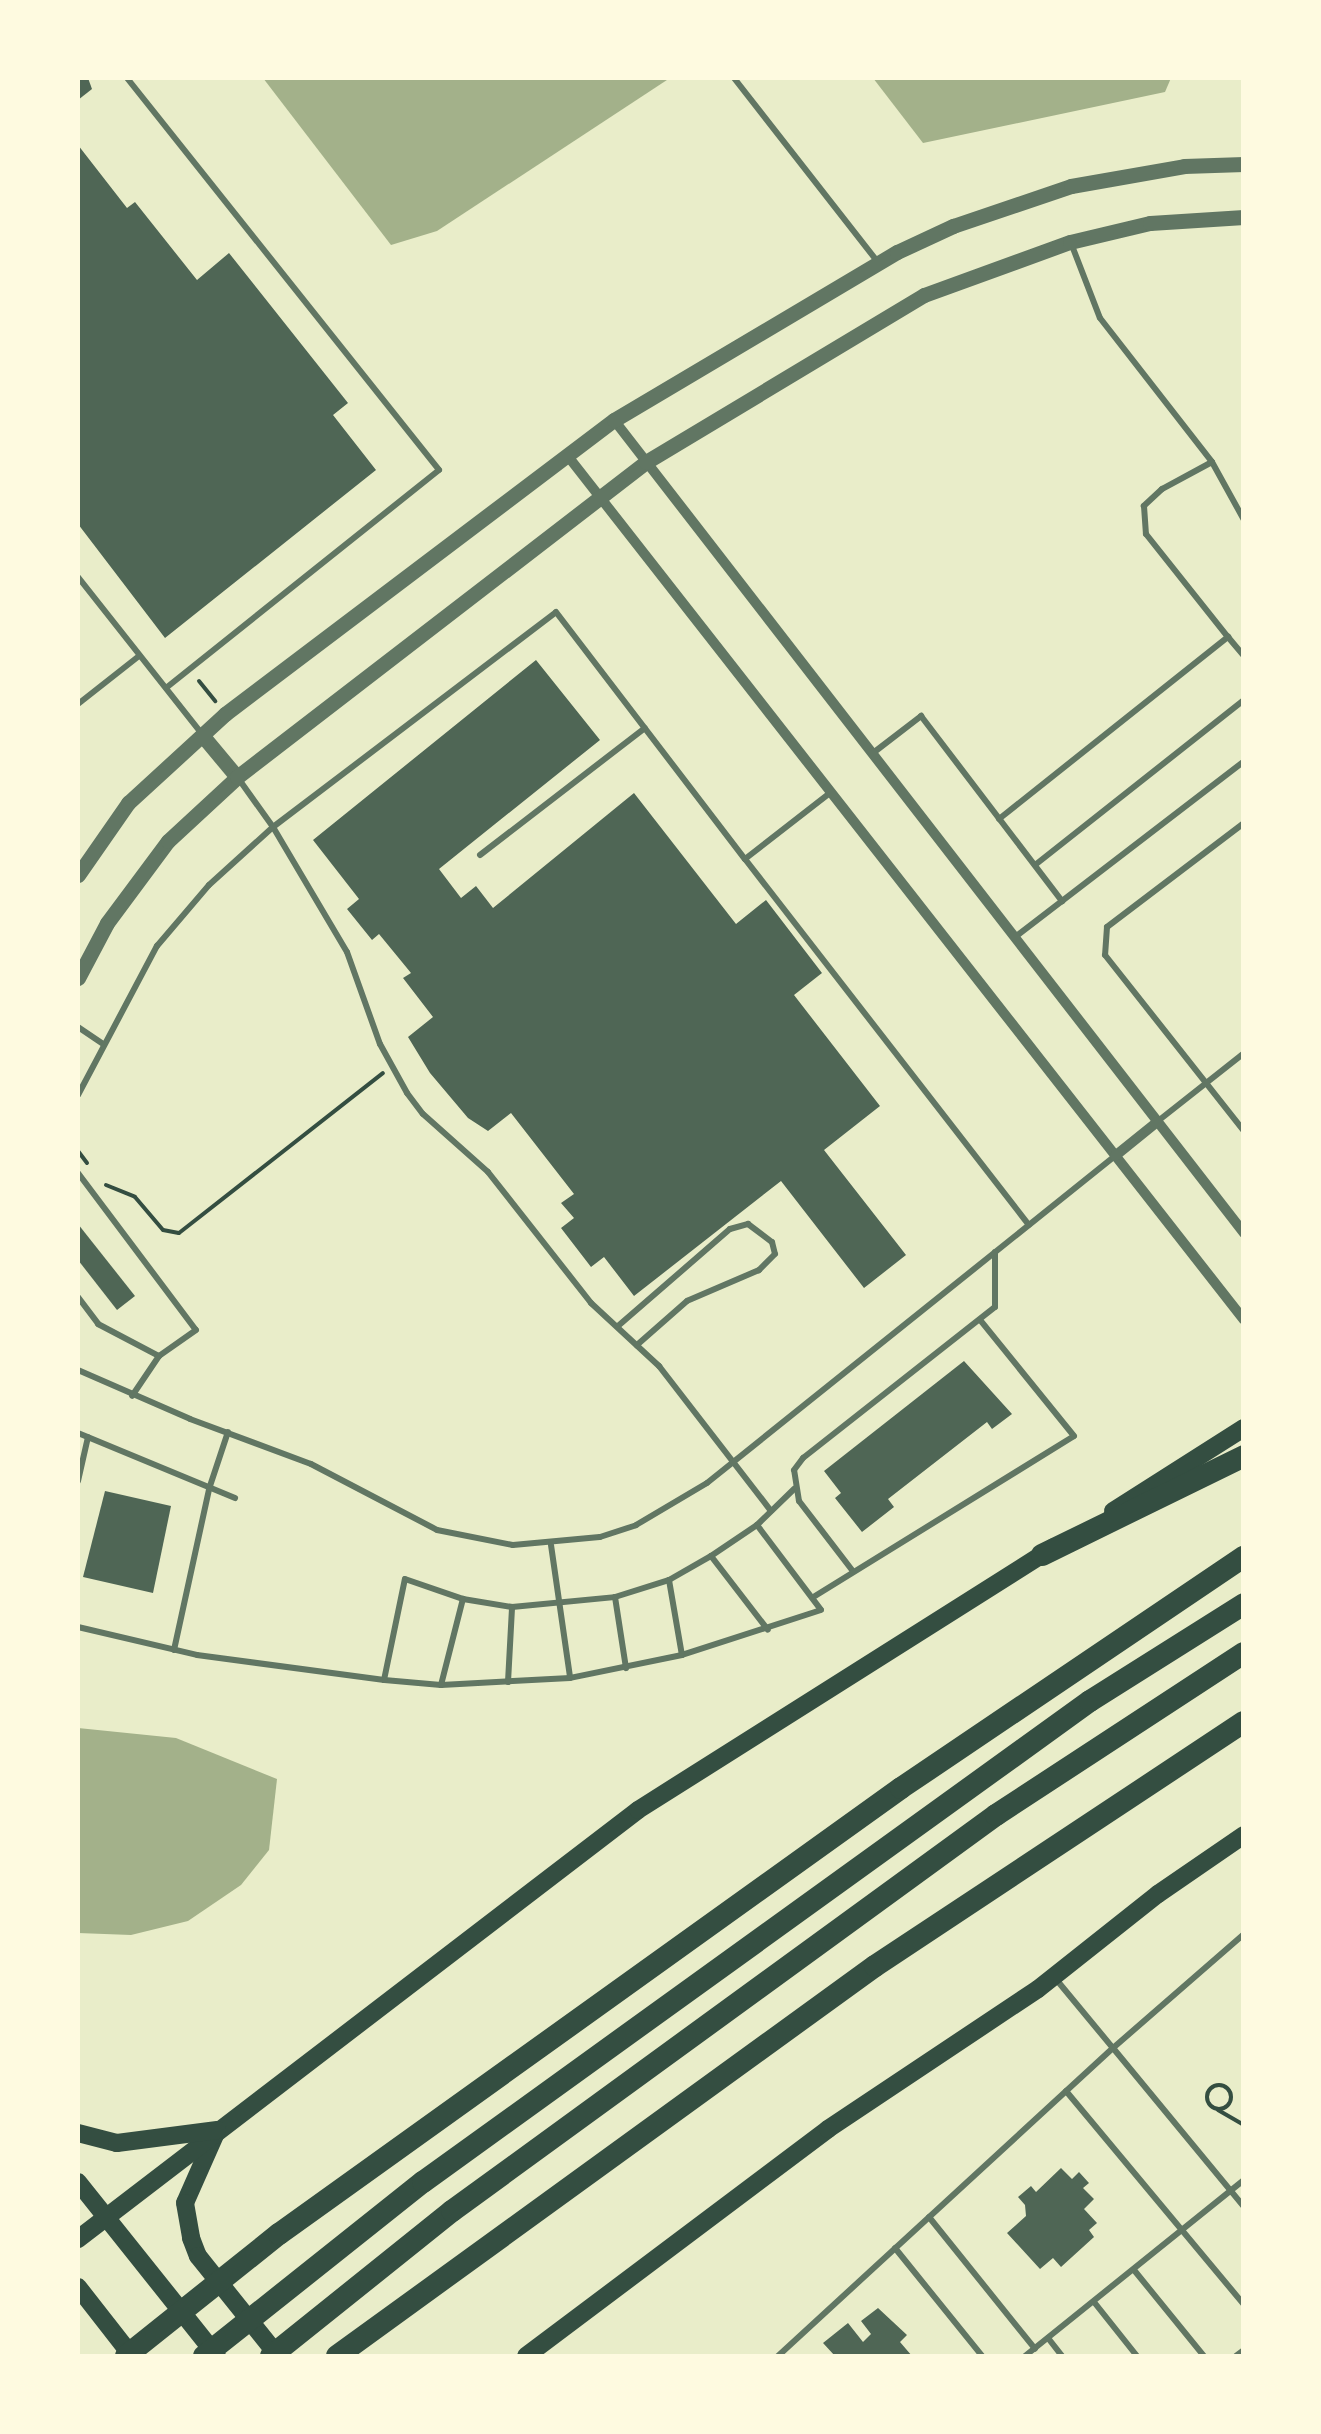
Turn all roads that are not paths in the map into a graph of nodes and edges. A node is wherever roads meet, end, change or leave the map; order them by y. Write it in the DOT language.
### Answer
graph roads {
  1 [pos="126,78"];
  2 [pos="734,78"];
  3 [pos="1244,164"];
  4 [pos="1244,217"];
  5 [pos="1070,242"];
  6 [pos="879,262"];
  7 [pos="614,420"];
  8 [pos="567,455"];
  9 [pos="646,462"];
  10 [pos="1212,462"];
  11 [pos="600,495"];
  12 [pos="1244,520"];
  13 [pos="78,577"];
  14 [pos="1228,637"];
  15 [pos="140,655"];
  16 [pos="1244,656"];
  17 [pos="166,688"];
  18 [pos="1244,700"];
  19 [pos="78,704"];
  20 [pos="645,728"];
  21 [pos="202,734"];
  22 [pos="872,754"];
  23 [pos="1244,761"];
  24 [pos="237,776"];
  25 [pos="831,792"];
  26 [pos="999,819"];
  27 [pos="1244,823"];
  28 [pos="273,827"];
  29 [pos="480,855"];
  30 [pos="745,859"];
  31 [pos="1034,865"];
  32 [pos="78,875"];
  33 [pos="1062,901"];
  34 [pos="1014,937"];
  35 [pos="78,978"];
  36 [pos="78,1027"];
  37 [pos="102,1042"];
  38 [pos="1244,1054"];
  39 [pos="1206,1083"];
  40 [pos="78,1095"];
  41 [pos="1157,1122"];
  42 [pos="1244,1131"];
  43 [pos="1115,1156"];
  44 [pos="78,1173"];
  45 [pos="1029,1225"];
  46 [pos="1244,1233"];
  47 [pos="995,1252"];
  48 [pos="78,1297"];
  49 [pos="980,1320"];
  50 [pos="1244,1320"];
  51 [pos="618,1326"];
  52 [pos="637,1344"];
  53 [pos="159,1356"];
  54 [pos="78,1370"];
  55 [pos="132,1396"];
  56 [pos="1244,1428"];
  57 [pos="228,1432"];
  58 [pos="78,1433"];
  59 [pos="88,1437"];
  60 [pos="1244,1456"];
  61 [pos="733,1461"];
  62 [pos="78,1480"];
  63 [pos="209,1489"];
  64 [pos="794,1489"];
  65 [pos="235,1498"];
  66 [pos="771,1511"];
  67 [pos="757,1525"];
  68 [pos="550,1545"];
  69 [pos="1042,1555"];
  70 [pos="711,1556"];
  71 [pos="1244,1557"];
  72 [pos="852,1570"];
  73 [pos="669,1580"];
  74 [pos="815,1596"];
  75 [pos="614,1597"];
  76 [pos="463,1599"];
  77 [pos="559,1604"];
  78 [pos="1244,1604"];
  79 [pos="512,1607"];
  80 [pos="78,1627"];
  81 [pos="768,1630"];
  82 [pos="174,1650"];
  83 [pos="1244,1653"];
  84 [pos="682,1655"];
  85 [pos="626,1668"];
  86 [pos="570,1678"];
  87 [pos="384,1680"];
  88 [pos="508,1682"];
  89 [pos="441,1685"];
  90 [pos="1244,1722"];
  91 [pos="1244,1835"];
  92 [pos="1244,1934"];
  93 [pos="1053,1976"];
  94 [pos="1114,2048"];
  95 [pos="1066,2091"];
  96 [pos="217,2130"];
  97 [pos="78,2133"];
  98 [pos="1244,2180"];
  99 [pos="78,2182"];
  100 [pos="1232,2192"];
  101 [pos="1244,2207"];
  102 [pos="929,2218"];
  103 [pos="108,2219"];
  104 [pos="1183,2231"];
  105 [pos="78,2239"];
  106 [pos="895,2248"];
  107 [pos="1134,2270"];
  108 [pos="78,2287"];
  109 [pos="1094,2302"];
  110 [pos="1244,2305"];
  111 [pos="1048,2338"];
  112 [pos="1034,2349"];
  113 [pos="1244,2350"];
  114 [pos="129,2356"];
  115 [pos="204,2356"];
  116 [pos="218,2356"];
  117 [pos="274,2356"];
  118 [pos="337,2356"];
  119 [pos="526,2356"];
  120 [pos="778,2356"];
  121 [pos="982,2356"];
  122 [pos="1025,2356"];
  123 [pos="1062,2356"];
  124 [pos="1137,2356"];
  125 [pos="1204,2356"];
  126 [pos="1236,2356"];
  1 -- 17 [label="lane"];
  2 -- 6 [label="lane"];
  3 -- 6 [label="street"];
  4 -- 5 [label="street"];
  5 -- 9 [label="street"];
  5 -- 10 [label="lane"];
  6 -- 7 [label="street"];
  7 -- 8 [label="street"];
  7 -- 9 [label="street"];
  8 -- 11 [label="street"];
  8 -- 21 [label="street"];
  9 -- 11 [label="street"];
  9 -- 22 [label="street"];
  10 -- 12 [label="lane"];
  10 -- 14 [label="lane"];
  11 -- 24 [label="street"];
  11 -- 25 [label="street"];
  13 -- 15 [label="lane"];
  14 -- 16 [label="lane"];
  14 -- 26 [label="lane"];
  15 -- 17 [label="lane"];
  15 -- 19 [label="lane"];
  17 -- 21 [label="lane"];
  18 -- 31 [label="lane"];
  20 -- 28 [label="lane"];
  20 -- 29 [label="lane"];
  20 -- 30 [label="lane"];
  21 -- 24 [label="street"];
  21 -- 32 [label="street"];
  22 -- 26 [label="lane"];
  22 -- 34 [label="street"];
  23 -- 33 [label="lane"];
  24 -- 28 [label="lane"];
  24 -- 35 [label="street"];
  25 -- 30 [label="lane"];
  25 -- 43 [label="street"];
  26 -- 31 [label="lane"];
  27 -- 39 [label="lane"];
  28 -- 37 [label="lane"];
  28 -- 51 [label="lane"];
  30 -- 45 [label="lane"];
  31 -- 33 [label="lane"];
  33 -- 34 [label="lane"];
  34 -- 41 [label="street"];
  36 -- 37 [label="lane"];
  37 -- 40 [label="lane"];
  38 -- 39 [label="lane"];
  39 -- 41 [label="lane"];
  39 -- 42 [label="lane"];
  41 -- 43 [label="street"];
  41 -- 46 [label="street"];
  43 -- 45 [label="lane"];
  43 -- 50 [label="street"];
  44 -- 53 [label="lane"];
  45 -- 47 [label="lane"];
  47 -- 49 [label="lane"];
  47 -- 61 [label="lane"];
  48 -- 53 [label="lane"];
  49 -- 64 [label="lane"];
  49 -- 72 [label="lane"];
  51 -- 52 [label="lane"];
  51 -- 52 [label="lane"];
  52 -- 61 [label="lane"];
  53 -- 55 [label="lane"];
  54 -- 55 [label="lane"];
  55 -- 57 [label="lane"];
  56 -- 69 [label="main road"];
  57 -- 63 [label="lane"];
  57 -- 68 [label="lane"];
  58 -- 59 [label="lane"];
  59 -- 62 [label="lane"];
  59 -- 63 [label="lane"];
  60 -- 69 [label="highway"];
  61 -- 66 [label="lane"];
  61 -- 68 [label="lane"];
  63 -- 65 [label="lane"];
  63 -- 82 [label="lane"];
  64 -- 66 [label="lane"];
  64 -- 72 [label="lane"];
  66 -- 67 [label="lane"];
  67 -- 70 [label="lane"];
  67 -- 74 [label="lane"];
  68 -- 77 [label="lane"];
  69 -- 96 [label="main road"];
  70 -- 73 [label="lane"];
  70 -- 81 [label="lane"];
  71 -- 114 [label="highway"];
  72 -- 74 [label="lane"];
  73 -- 75 [label="lane"];
  73 -- 84 [label="lane"];
  74 -- 81 [label="lane"];
  75 -- 77 [label="lane"];
  75 -- 85 [label="lane"];
  76 -- 79 [label="lane"];
  76 -- 87 [label="lane"];
  76 -- 89 [label="lane"];
  77 -- 79 [label="lane"];
  77 -- 86 [label="lane"];
  78 -- 115 [label="highway"];
  79 -- 88 [label="lane"];
  80 -- 82 [label="lane"];
  81 -- 84 [label="lane"];
  82 -- 87 [label="lane"];
  83 -- 117 [label="highway"];
  84 -- 85 [label="lane"];
  85 -- 86 [label="lane"];
  86 -- 88 [label="lane"];
  87 -- 89 [label="lane"];
  88 -- 89 [label="lane"];
  90 -- 118 [label="highway"];
  91 -- 93 [label="main road"];
  92 -- 94 [label="lane"];
  93 -- 94 [label="lane"];
  93 -- 119 [label="main road"];
  94 -- 95 [label="lane"];
  94 -- 100 [label="lane"];
  95 -- 102 [label="lane"];
  95 -- 104 [label="lane"];
  96 -- 97 [label="main road"];
  96 -- 103 [label="main road"];
  96 -- 117 [label="main road"];
  98 -- 100 [label="lane"];
  99 -- 103 [label="main road"];
  100 -- 101 [label="lane"];
  100 -- 104 [label="lane"];
  102 -- 106 [label="lane"];
  102 -- 112 [label="lane"];
  103 -- 105 [label="main road"];
  103 -- 116 [label="main road"];
  104 -- 107 [label="lane"];
  104 -- 110 [label="lane"];
  106 -- 120 [label="lane"];
  106 -- 121 [label="lane"];
  107 -- 109 [label="lane"];
  107 -- 125 [label="lane"];
  108 -- 114 [label="main road"];
  109 -- 111 [label="lane"];
  109 -- 124 [label="lane"];
  111 -- 112 [label="lane"];
  111 -- 123 [label="lane"];
  112 -- 122 [label="lane"];
  113 -- 126 [label="lane"];
}
